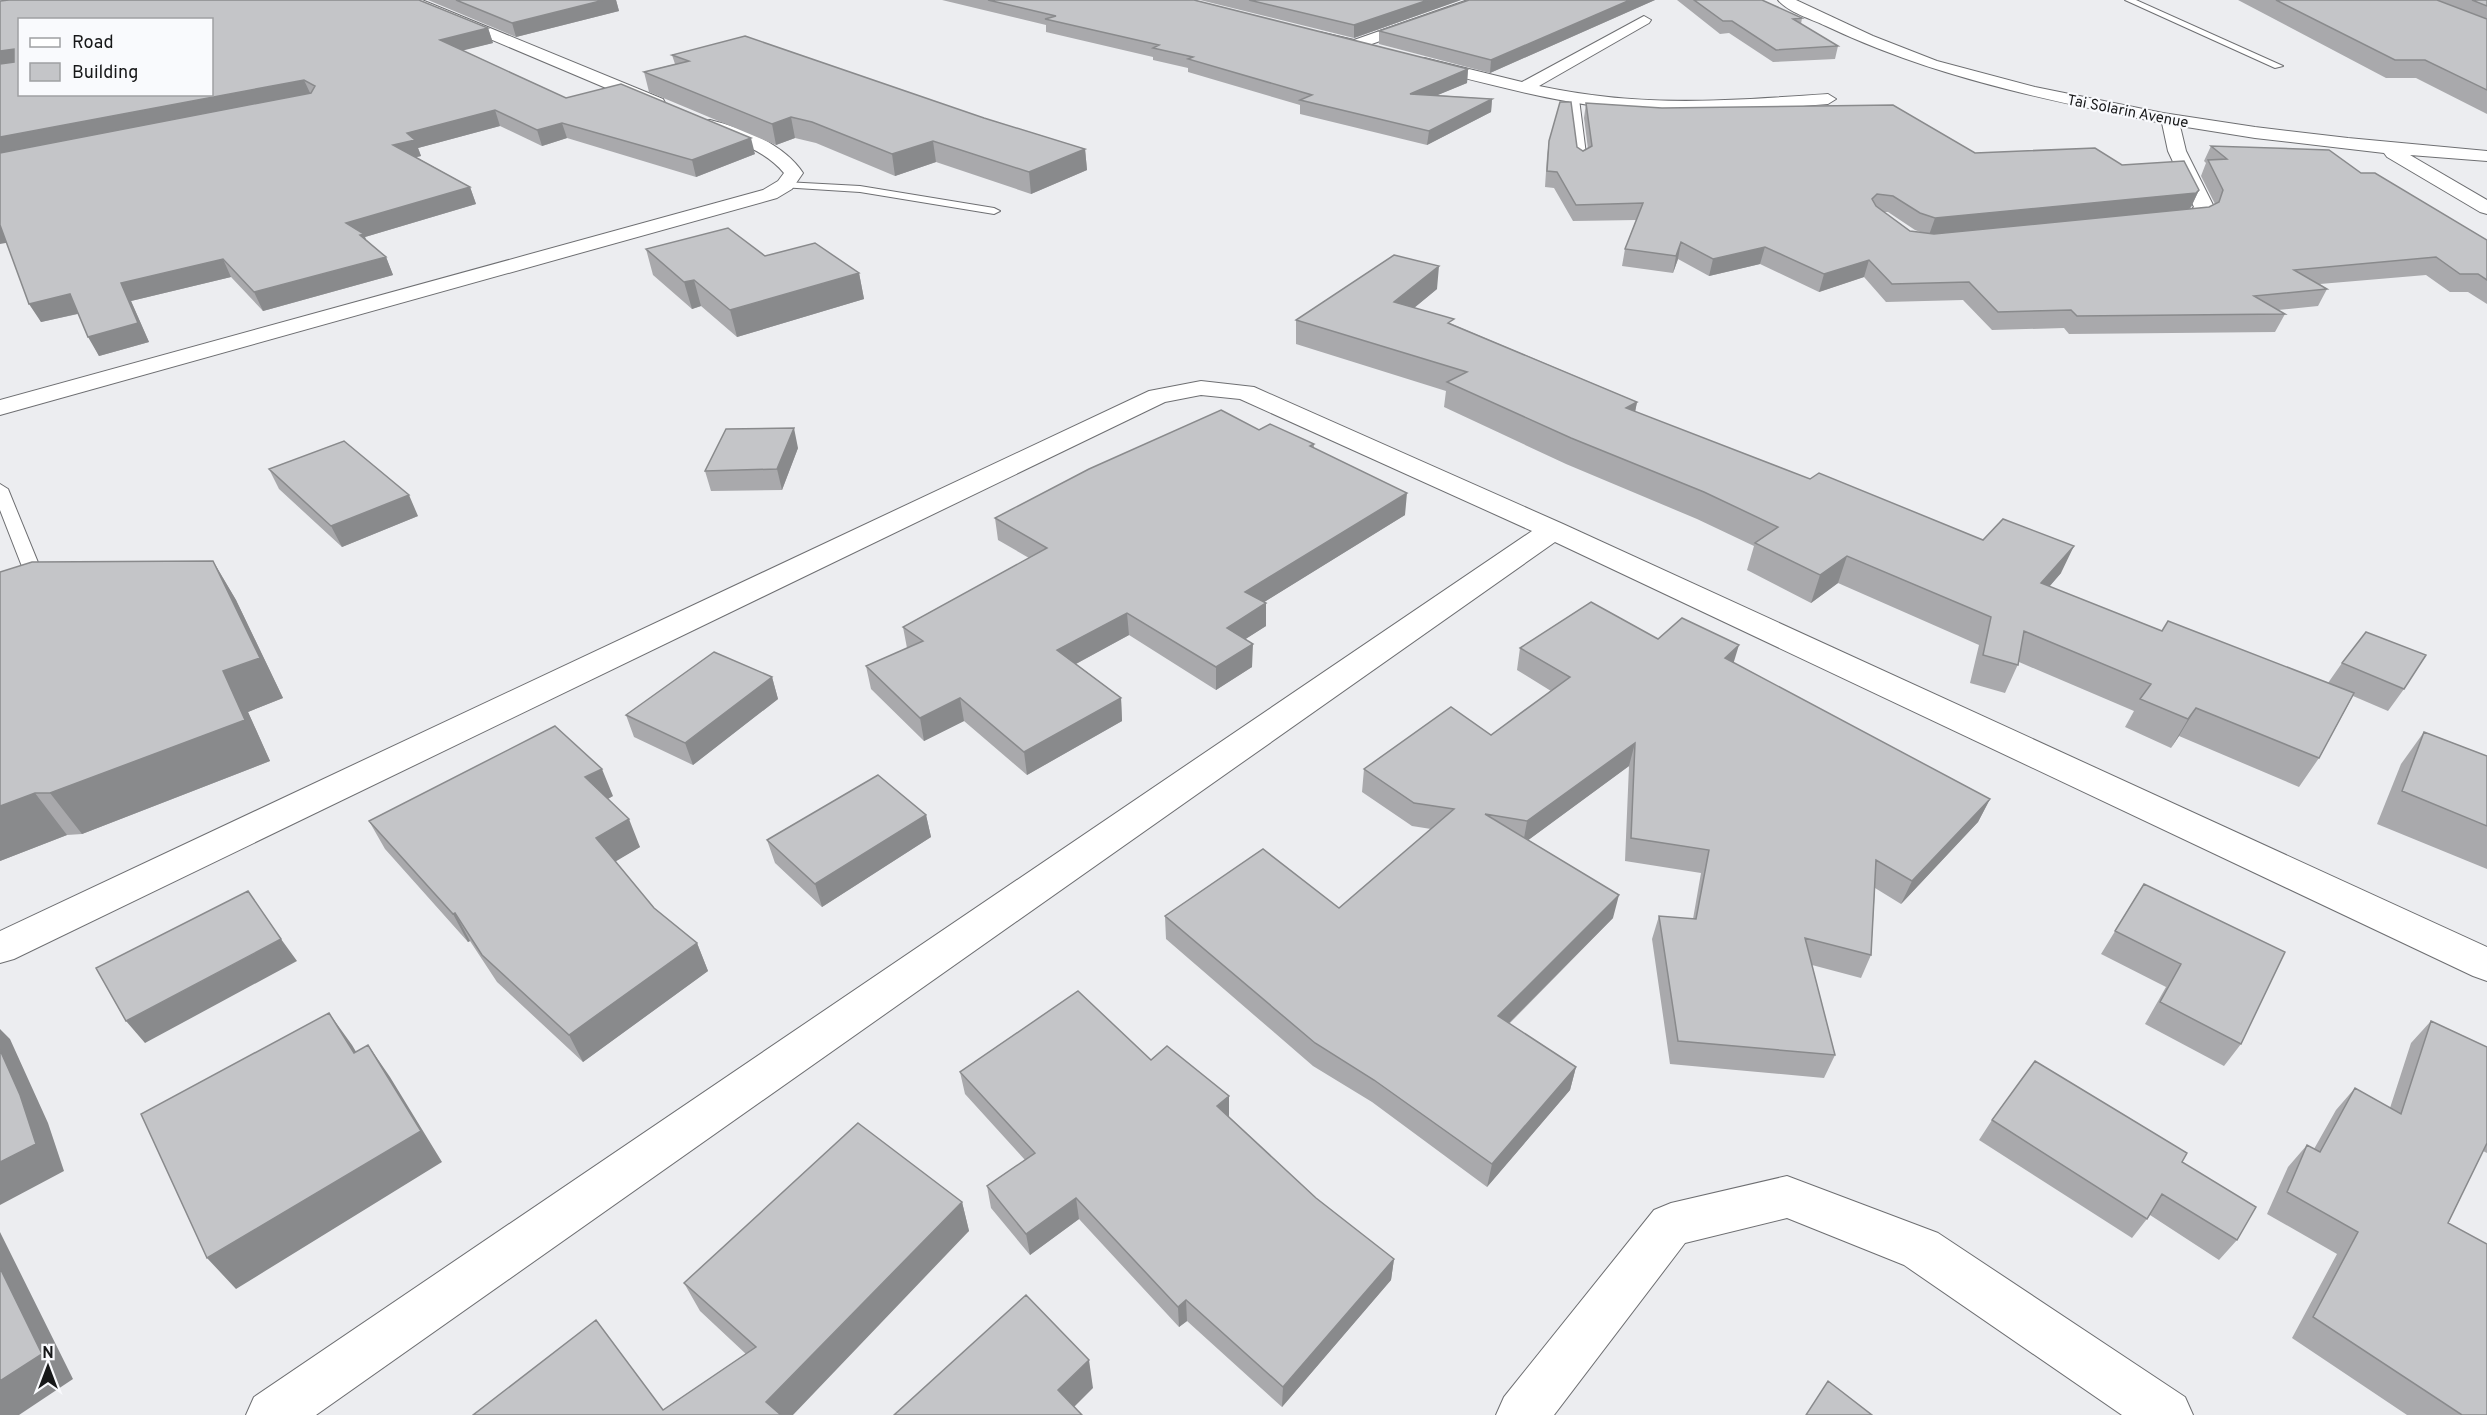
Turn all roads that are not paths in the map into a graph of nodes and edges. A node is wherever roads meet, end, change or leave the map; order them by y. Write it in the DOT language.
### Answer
graph roads {
  1 [pos="410,0"];
  2 [pos="1481,0"];
  3 [pos="1785,0"];
  4 [pos="2129,0"];
  5 [pos="1644,20"];
  6 [pos="1299,31"];
  7 [pos="1355,45"];
  8 [pos="1378,51"];
  9 [pos="1412,60"];
  10 [pos="2278,66"];
  11 [pos="1524,88"];
  12 [pos="1574,99"];
  13 [pos="1828,99"];
  14 [pos="674,110"];
  15 [pos="695,119"];
  16 [pos="2170,120"];
  17 [pos="2386,149"];
  18 [pos="2487,156"];
  19 [pos="1582,162"];
  20 [pos="785,185"];
  21 [pos="2487,208"];
  22 [pos="994,211"];
  23 [pos="2146,223"];
  24 [pos="0,408"];
  25 [pos="0,489"];
  26 [pos="1553,530"];
  27 [pos="39,587"];
  28 [pos="0,948"];
  29 [pos="2487,965"];
  30 [pos="272,1415"];
  31 [pos="1522,1415"];
  32 [pos="2167,1415"];
  1 -- 14 [label="street"];
  2 -- 7 [label="street"];
  3 -- 16 [label="street, Tai Solarin Avenue"];
  4 -- 10 [label="lane"];
  5 -- 11 [label="street"];
  6 -- 7 [label="street"];
  7 -- 8 [label="street"];
  9 -- 11 [label="street"];
  11 -- 12 [label="street"];
  12 -- 13 [label="street"];
  12 -- 19 [label="lane"];
  15 -- 20 [label="street"];
  16 -- 17 [label="street, Tai Solarin Avenue"];
  16 -- 23 [label="street"];
  17 -- 18 [label="street, Tai Solarin Avenue"];
  17 -- 21 [label="street"];
  20 -- 22 [label="lane"];
  20 -- 24 [label="street"];
  25 -- 27 [label="lane"];
  26 -- 28 [label="street"];
  26 -- 29 [label="street"];
  26 -- 30 [label="street"];
  31 -- 32 [label="street"];
}
